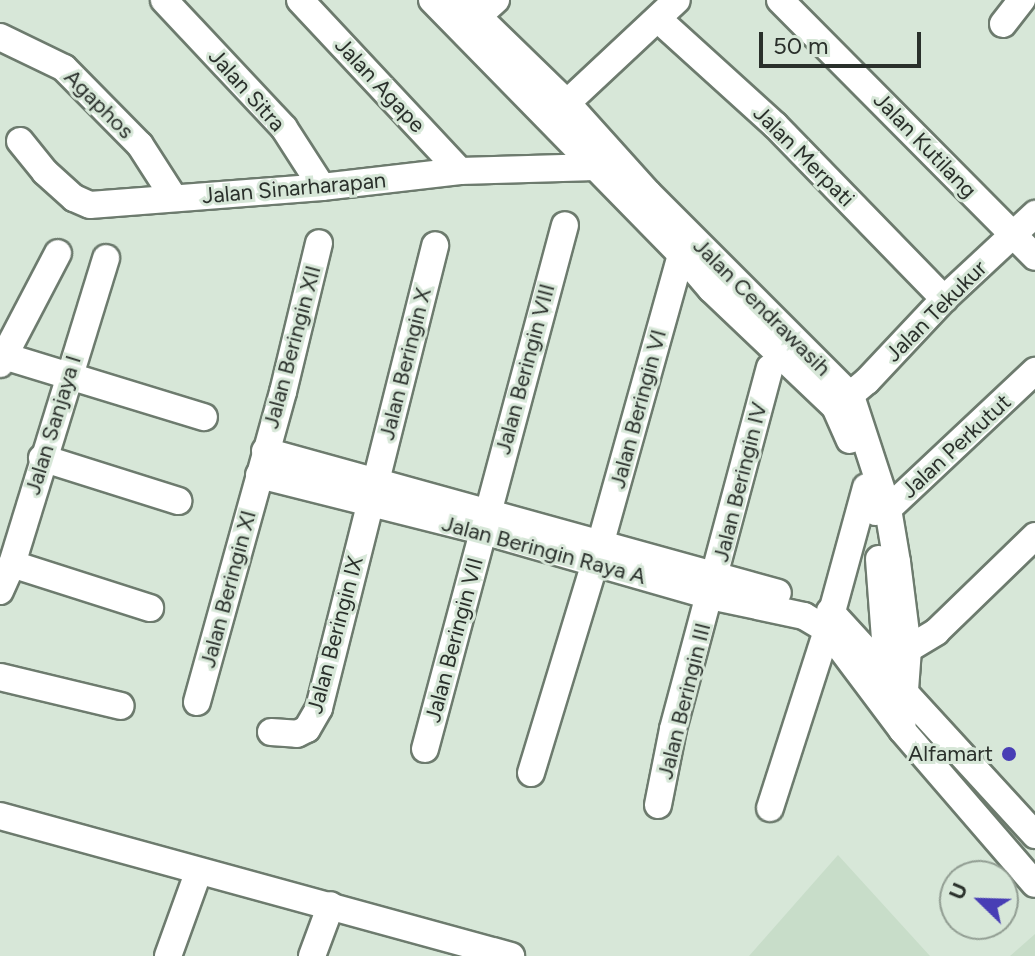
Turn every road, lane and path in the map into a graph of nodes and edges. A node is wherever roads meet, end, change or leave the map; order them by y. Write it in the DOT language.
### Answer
graph roads {
  1 [pos="164,0"];
  2 [pos="300,0"];
  3 [pos="432,0"];
  4 [pos="496,0"];
  5 [pos="677,0"];
  6 [pos="780,0"];
  7 [pos="1022,0"];
  8 [pos="468,9"];
  9 [pos="658,19"];
  10 [pos="1003,24"];
  11 [pos="0,37"];
  12 [pos="558,112"];
  13 [pos="20,141"];
  14 [pos="605,167"];
  15 [pos="460,171"];
  16 [pos="322,187"];
  17 [pos="174,198"];
  18 [pos="1035,214"];
  19 [pos="565,225"];
  20 [pos="1012,236"];
  21 [pos="319,243"];
  22 [pos="435,245"];
  23 [pos="58,253"];
  24 [pos="681,254"];
  25 [pos="1035,257"];
  26 [pos="106,258"];
  27 [pos="944,299"];
  28 [pos="2,360"];
  29 [pos="770,368"];
  30 [pos="1035,371"];
  31 [pos="68,376"];
  32 [pos="843,401"];
  33 [pos="204,417"];
  34 [pos="42,458"];
  35 [pos="262,463"];
  36 [pos="372,493"];
  37 [pos="178,501"];
  38 [pos="876,503"];
  39 [pos="484,523"];
  40 [pos="1035,536"];
  41 [pos="598,554"];
  42 [pos="12,564"];
  43 [pos="713,587"];
  44 [pos="0,591"];
  45 [pos="150,608"];
  46 [pos="829,620"];
  47 [pos="888,656"];
  48 [pos="0,677"];
  49 [pos="197,702"];
  50 [pos="121,706"];
  51 [pos="899,712"];
  52 [pos="271,732"];
  53 [pos="425,749"];
  54 [pos="531,773"];
  55 [pos="658,805"];
  56 [pos="770,808"];
  57 [pos="0,816"];
  58 [pos="1035,835"];
  59 [pos="198,873"];
  60 [pos="1035,884"];
  61 [pos="331,905"];
  62 [pos="168,956"];
  63 [pos="312,956"];
  64 [pos="511,956"];
  1 -- 16 [label="street, Jalan Sitra"];
  2 -- 15 [label="street, Jalan Agape"];
  3 -- 12 [label="street, Jalan Cendrawasih"];
  4 -- 8 [label="street"];
  5 -- 9 [label="street"];
  6 -- 20 [label="street, Jalan Kutilang"];
  7 -- 10 [label="street"];
  8 -- 12 [label="street, Jalan Cendrawasih"];
  9 -- 12 [label="street"];
  9 -- 27 [label="street, Jalan Merpati"];
  11 -- 17 [label="street, Agaphos"];
  12 -- 14 [label="street, Jalan Cendrawasih"];
  13 -- 17 [label="street, Jalan Sinarharapan"];
  14 -- 15 [label="street, Jalan Sinarharapan"];
  14 -- 24 [label="street, Jalan Cendrawasih"];
  14 -- 32 [label="street, Jalan Cendrawasih"];
  15 -- 16 [label="street, Jalan Sinarharapan"];
  16 -- 17 [label="street, Jalan Sinarharapan"];
  18 -- 20 [label="street, Jalan Tekukur"];
  19 -- 39 [label="street, Jalan Beringin VIII"];
  20 -- 25 [label="street, Jalan Kutilang"];
  20 -- 27 [label="street, Jalan Tekukur"];
  21 -- 35 [label="street, Jalan Beringin XII"];
  22 -- 36 [label="street, Jalan Beringin X"];
  23 -- 28 [label="street"];
  24 -- 32 [label="street, Jalan Cendrawasih"];
  24 -- 41 [label="street, Jalan Beringin VI"];
  26 -- 31 [label="street, Jalan Sanjaya I"];
  27 -- 32 [label="street, Jalan Tekukur"];
  28 -- 31 [label="street"];
  29 -- 43 [label="street, Jalan Beringin IV"];
  30 -- 38 [label="street, Jalan Perkutut"];
  31 -- 33 [label="street"];
  31 -- 34 [label="street, Jalan Sanjaya I"];
  32 -- 38 [label="street, Jalan Cendrawasih"];
  34 -- 37 [label="street"];
  34 -- 42 [label="street, Jalan Sanjaya I"];
  35 -- 36 [label="street"];
  35 -- 49 [label="street, Jalan Beringin XI"];
  36 -- 39 [label="street"];
  36 -- 52 [label="street, Jalan Beringin IX"];
  38 -- 46 [label="street"];
  38 -- 47 [label="street, Jalan Cendrawasih"];
  39 -- 41 [label="street"];
  39 -- 53 [label="street, Jalan Beringin VII"];
  40 -- 47 [label="street"];
  41 -- 43 [label="street"];
  41 -- 54 [label="street"];
  42 -- 44 [label="street, Jalan Sanjaya I"];
  42 -- 45 [label="street"];
  43 -- 46 [label="street"];
  43 -- 55 [label="street, Jalan Beringin III"];
  46 -- 47 [label="street"];
  46 -- 51 [label="street"];
  46 -- 56 [label="street"];
  47 -- 51 [label="street, Jalan Cendrawasih"];
  48 -- 50 [label="street"];
  51 -- 58 [label="street"];
  51 -- 60 [label="street"];
  57 -- 59 [label="street"];
  59 -- 61 [label="street"];
  59 -- 62 [label="street"];
  61 -- 63 [label="street"];
  61 -- 64 [label="street"];
}
